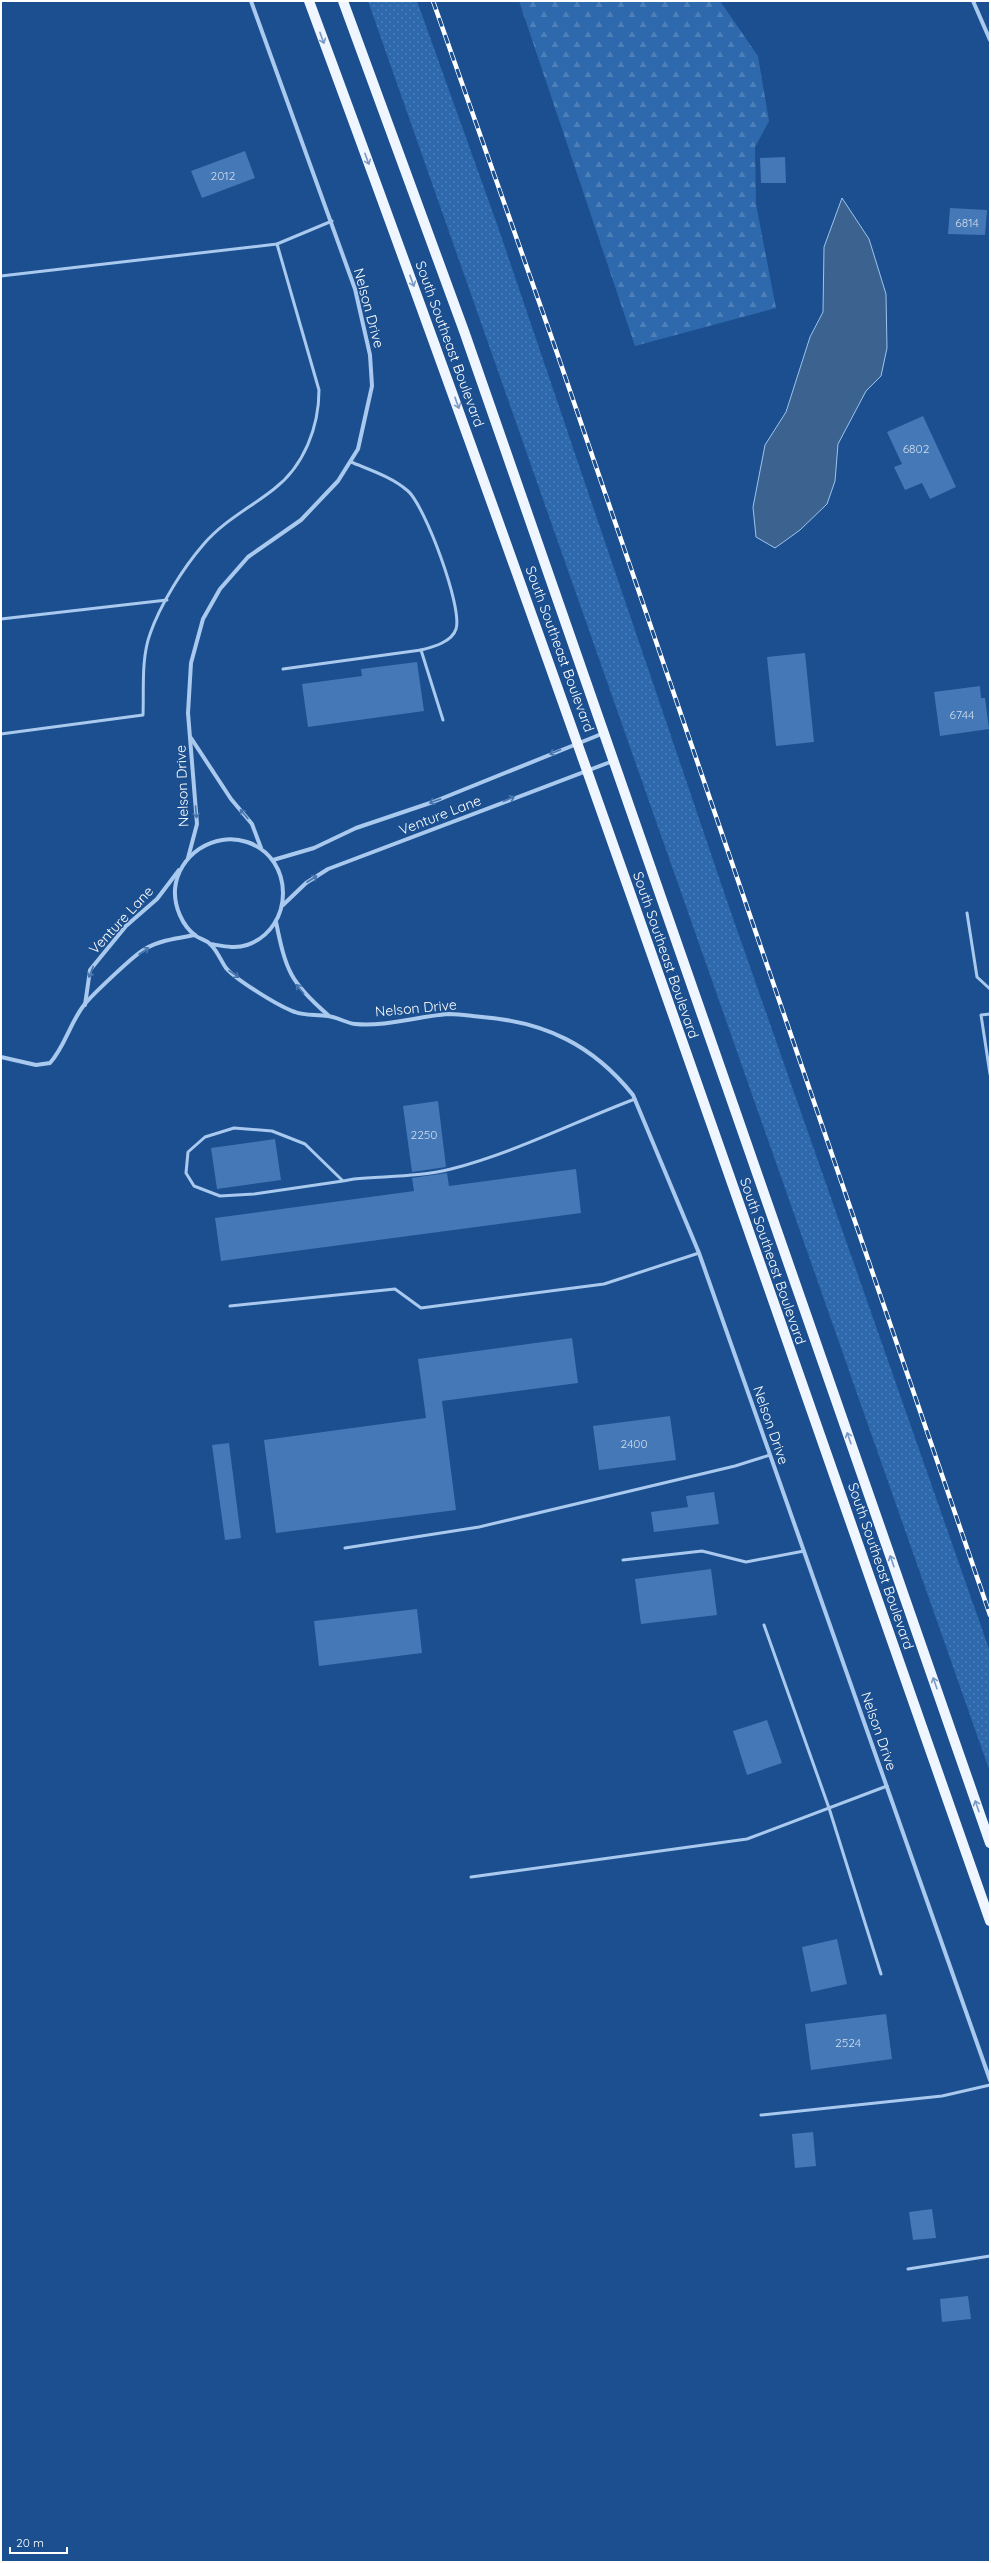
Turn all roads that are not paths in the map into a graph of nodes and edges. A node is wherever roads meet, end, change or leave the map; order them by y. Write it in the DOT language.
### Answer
graph roads {
  1 [pos="251,1"];
  2 [pos="308,1"];
  3 [pos="343,1"];
  4 [pos="972,1"];
  5 [pos="990,40"];
  6 [pos="332,221"];
  7 [pos="277,244"];
  8 [pos="1,276"];
  9 [pos="351,462"];
  10 [pos="167,600"];
  11 [pos="1,619"];
  12 [pos="421,650"];
  13 [pos="282,669"];
  14 [pos="443,720"];
  15 [pos="605,733"];
  16 [pos="1,734"];
  17 [pos="191,737"];
  18 [pos="579,743"];
  19 [pos="614,760"];
  20 [pos="588,770"];
  21 [pos="261,848"];
  22 [pos="188,857"];
  23 [pos="273,860"];
  24 [pos="283,905"];
  25 [pos="967,913"];
  26 [pos="276,922"];
  27 [pos="195,935"];
  28 [pos="210,944"];
  29 [pos="990,990"];
  30 [pos="84,1005"];
  31 [pos="990,1014"];
  32 [pos="328,1016"];
  33 [pos="1,1057"];
  34 [pos="990,1074"];
  35 [pos="635,1099"];
  36 [pos="343,1181"];
  37 [pos="699,1253"];
  38 [pos="230,1306"];
  39 [pos="770,1455"];
  40 [pos="345,1548"];
  41 [pos="804,1551"];
  42 [pos="623,1560"];
  43 [pos="764,1625"];
  44 [pos="887,1786"];
  45 [pos="829,1808"];
  46 [pos="990,1843"];
  47 [pos="471,1877"];
  48 [pos="990,1921"];
  49 [pos="881,1974"];
  50 [pos="990,2080"];
  51 [pos="990,2085"];
  52 [pos="762,2115"];
  53 [pos="990,2256"];
  54 [pos="908,2269"];
  1 -- 6 [label="street, Nelson Drive"];
  2 -- 18 [label="main road, South Southeast Boulevard, one-way"];
  3 -- 15 [label="main road, South Southeast Boulevard"];
  4 -- 5 [label="street"];
  6 -- 7 [label="lane"];
  6 -- 9 [label="street, Nelson Drive"];
  7 -- 8 [label="lane"];
  7 -- 10 [label="lane"];
  9 -- 12 [label="lane"];
  9 -- 17 [label="street, Nelson Drive"];
  10 -- 11 [label="lane"];
  10 -- 16 [label="lane"];
  12 -- 13 [label="lane"];
  12 -- 14 [label="lane"];
  15 -- 18 [label="street, Venture Lane"];
  15 -- 19 [label="main road, South Southeast Boulevard"];
  21 -- 17 [label="street, Nelson Drive, one-way"];
  17 -- 22 [label="street, Nelson Drive, one-way"];
  18 -- 20 [label="main road, South Southeast Boulevard"];
  18 -- 23 [label="street, Venture Lane, one-way"];
  19 -- 20 [label="street, Venture Lane"];
  46 -- 19 [label="main road, South Southeast Boulevard, one-way"];
  24 -- 20 [label="street, Venture Lane, one-way"];
  20 -- 48 [label="main road, South Southeast Boulevard"];
  21 -- 22 [label="street"];
  21 -- 23 [label="street"];
  22 -- 27 [label="street"];
  22 -- 30 [label="street, Venture Lane, one-way"];
  23 -- 24 [label="street"];
  24 -- 26 [label="street"];
  25 -- 29 [label="lane"];
  26 -- 28 [label="street"];
  32 -- 26 [label="street, Nelson Drive, one-way"];
  27 -- 28 [label="street"];
  30 -- 27 [label="street, Venture Lane, one-way"];
  28 -- 32 [label="street, Nelson Drive, one-way"];
  30 -- 33 [label="street, Venture Lane"];
  31 -- 34 [label="lane"];
  32 -- 35 [label="street, Nelson Drive"];
  35 -- 36 [label="lane"];
  35 -- 37 [label="street, Nelson Drive"];
  36 -- 36 [label="lane"];
  37 -- 38 [label="lane"];
  37 -- 39 [label="street, Nelson Drive"];
  39 -- 40 [label="lane"];
  39 -- 41 [label="street, Nelson Drive"];
  41 -- 42 [label="lane"];
  41 -- 44 [label="street, Nelson Drive"];
  43 -- 45 [label="lane"];
  44 -- 45 [label="lane"];
  44 -- 50 [label="street, Nelson Drive"];
  45 -- 47 [label="lane"];
  45 -- 49 [label="lane"];
  51 -- 52 [label="lane"];
  53 -- 54 [label="lane"];
}
